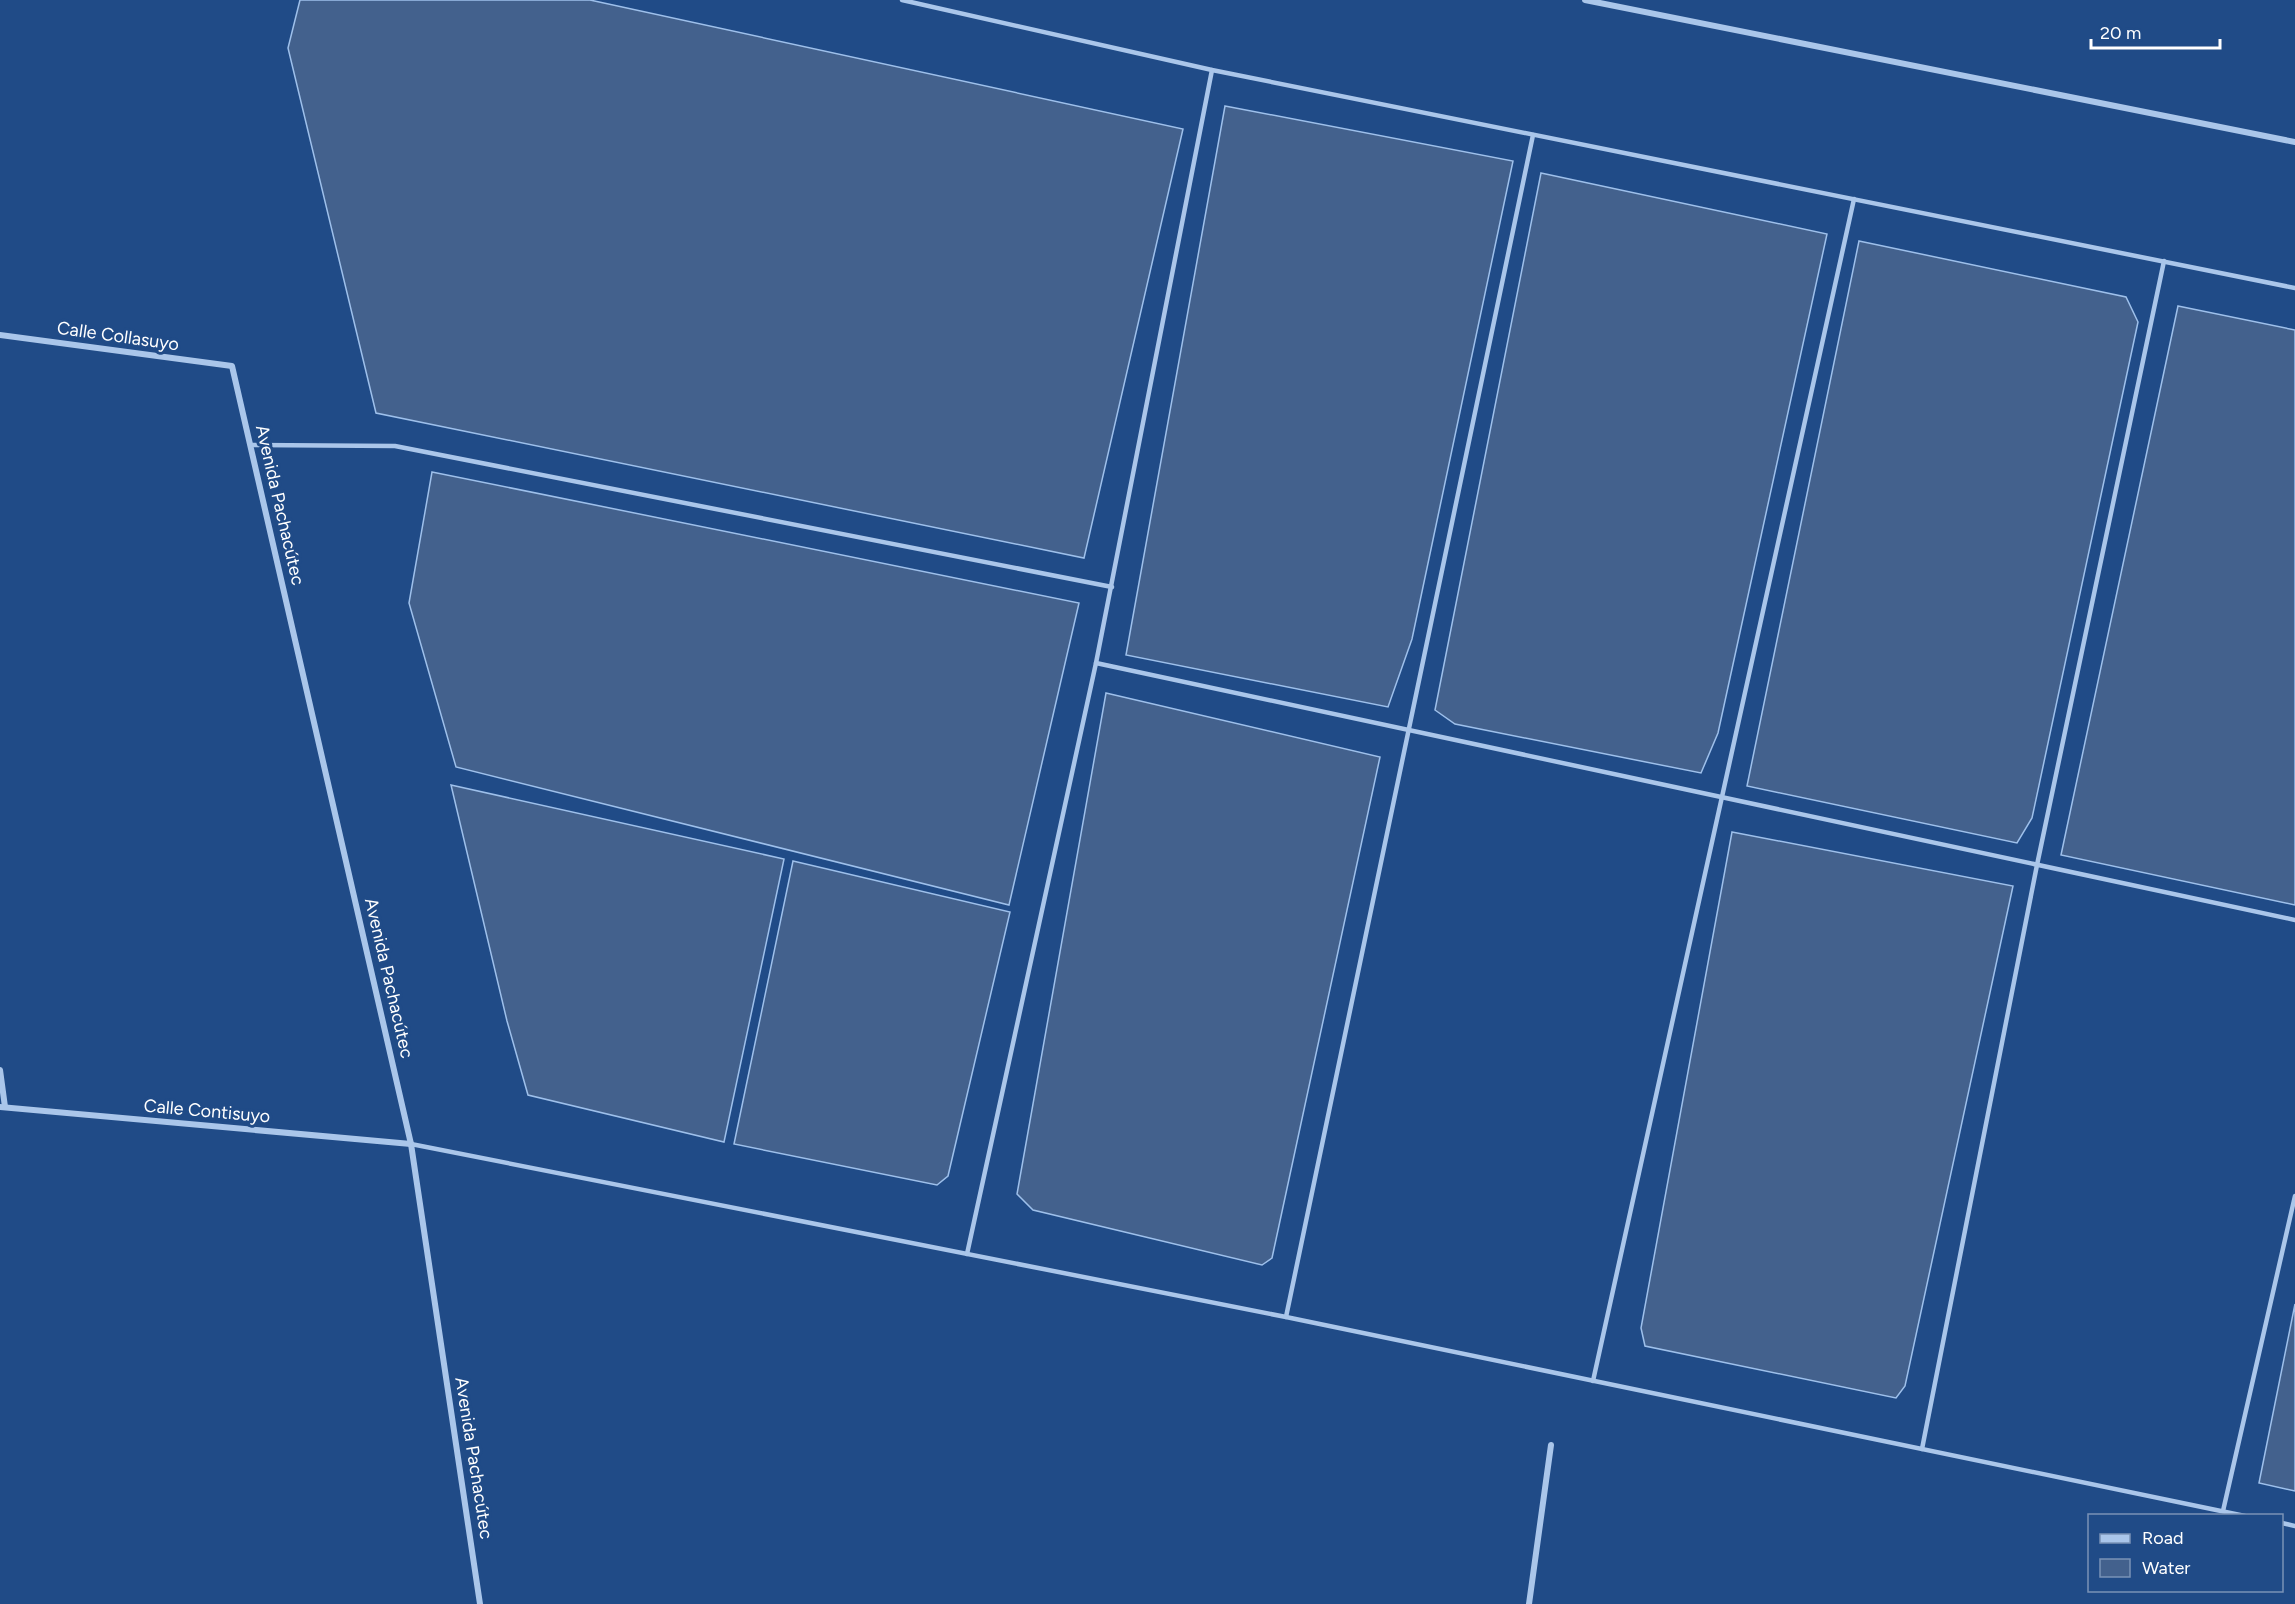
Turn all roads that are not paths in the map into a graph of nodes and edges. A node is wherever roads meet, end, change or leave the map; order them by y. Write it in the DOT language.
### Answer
graph roads {
  1 [pos="902,0"];
  2 [pos="1585,0"];
  3 [pos="1212,70"];
  4 [pos="1533,135"];
  5 [pos="2295,142"];
  6 [pos="1854,199"];
  7 [pos="2164,261"];
  8 [pos="2295,288"];
  9 [pos="0,336"];
  10 [pos="232,366"];
  11 [pos="251,445"];
  12 [pos="1112,587"];
  13 [pos="1096,663"];
  14 [pos="1408,730"];
  15 [pos="1722,797"];
  16 [pos="2037,865"];
  17 [pos="2295,920"];
  18 [pos="0,1070"];
  19 [pos="2,1107"];
  20 [pos="411,1144"];
  21 [pos="2295,1196"];
  22 [pos="967,1254"];
  23 [pos="1286,1317"];
  24 [pos="1593,1381"];
  25 [pos="1551,1445"];
  26 [pos="1922,1449"];
  27 [pos="2223,1511"];
  28 [pos="2240,1514"];
  29 [pos="480,1604"];
  30 [pos="1529,1604"];
  1 -- 3 [label="lane"];
  2 -- 5 [label="street"];
  3 -- 4 [label="lane"];
  3 -- 12 [label="lane"];
  4 -- 6 [label="lane"];
  4 -- 14 [label="lane"];
  6 -- 7 [label="lane"];
  6 -- 15 [label="lane"];
  7 -- 8 [label="lane"];
  7 -- 16 [label="lane"];
  9 -- 10 [label="street, Calle Collasuyo"];
  10 -- 11 [label="street, Avenida Pachacútec"];
  11 -- 12 [label="lane"];
  11 -- 20 [label="street, Avenida Pachacútec"];
  12 -- 13 [label="lane"];
  13 -- 14 [label="lane"];
  13 -- 22 [label="lane"];
  14 -- 15 [label="lane"];
  14 -- 23 [label="lane"];
  15 -- 16 [label="lane"];
  15 -- 24 [label="lane"];
  16 -- 17 [label="lane"];
  16 -- 26 [label="lane"];
  18 -- 19 [label="street"];
  19 -- 20 [label="street, Calle Contisuyo"];
  20 -- 22 [label="lane"];
  20 -- 29 [label="street, Avenida Pachacútec"];
  21 -- 27 [label="lane"];
  22 -- 23 [label="lane"];
  23 -- 24 [label="lane"];
  24 -- 26 [label="lane"];
  25 -- 30 [label="street"];
  26 -- 27 [label="lane"];
  27 -- 28 [label="lane"];
}
